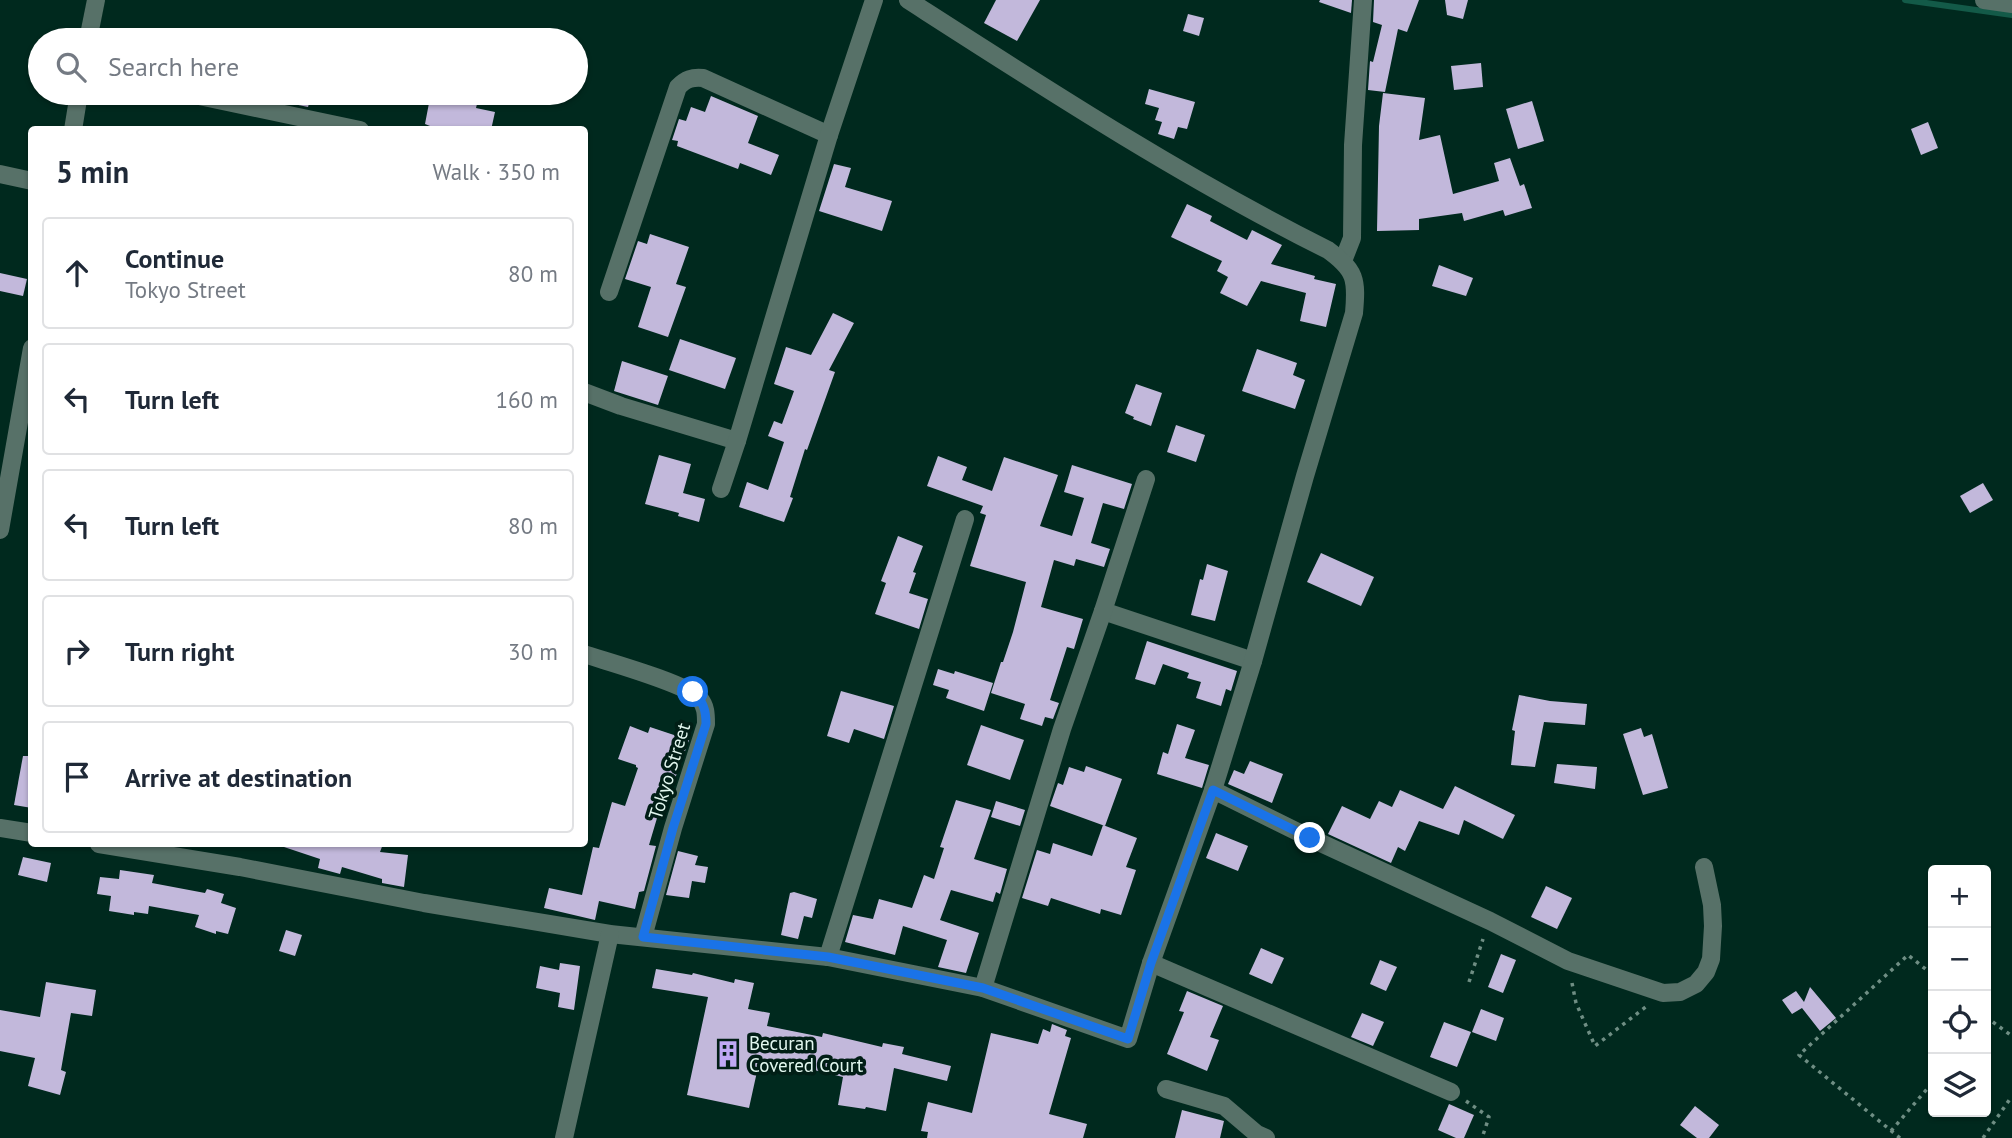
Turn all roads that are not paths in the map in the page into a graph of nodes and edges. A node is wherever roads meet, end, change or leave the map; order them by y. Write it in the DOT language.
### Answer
graph roads {
  1 [pos="96,0"];
  2 [pos="874,0"];
  3 [pos="908,0"];
  4 [pos="1363,0"];
  5 [pos="1984,0"];
  6 [pos="2012,4"];
  7 [pos="90,28"];
  8 [pos="77,105"];
  9 [pos="242,105"];
  10 [pos="74,126"];
  11 [pos="341,126"];
  12 [pos="829,135"];
  13 [pos="0,174"];
  14 [pos="28,180"];
  15 [pos="1343,261"];
  16 [pos="609,292"];
  17 [pos="28,371"];
  18 [pos="588,393"];
  19 [pos="737,441"];
  20 [pos="1146,479"];
  21 [pos="721,489"];
  22 [pos="965,519"];
  23 [pos="0,530"];
  24 [pos="1103,611"];
  25 [pos="588,655"];
  26 [pos="1253,661"];
  27 [pos="1213,790"];
  28 [pos="0,828"];
  29 [pos="28,832"];
  30 [pos="117,847"];
  31 [pos="1704,867"];
  32 [pos="610,934"];
  33 [pos="643,937"];
  34 [pos="828,957"];
  35 [pos="1151,963"];
  36 [pos="983,988"];
  37 [pos="1166,1089"];
  38 [pos="1451,1092"];
  39 [pos="564,1138"];
  40 [pos="1266,1138"];
  1 -- 7 [label="street"];
  2 -- 12 [label="street"];
  3 -- 15 [label="street"];
  4 -- 15 [label="street"];
  5 -- 6 [label="street"];
  8 -- 10 [label="street"];
  9 -- 11 [label="street"];
  12 -- 16 [label="street"];
  12 -- 19 [label="street"];
  13 -- 14 [label="street"];
  15 -- 26 [label="street"];
  17 -- 23 [label="street"];
  18 -- 19 [label="street"];
  19 -- 21 [label="street"];
  20 -- 24 [label="street"];
  22 -- 34 [label="street"];
  24 -- 26 [label="street"];
  24 -- 36 [label="street"];
  25 -- 33 [label="street, Tokyo Street"];
  26 -- 27 [label="street"];
  27 -- 31 [label="street"];
  27 -- 35 [label="street"];
  28 -- 29 [label="street"];
  30 -- 32 [label="street"];
  32 -- 33 [label="street"];
  32 -- 39 [label="street"];
  33 -- 34 [label="street"];
  34 -- 36 [label="street"];
  35 -- 36 [label="street"];
  35 -- 38 [label="street"];
  37 -- 40 [label="street"];
}
